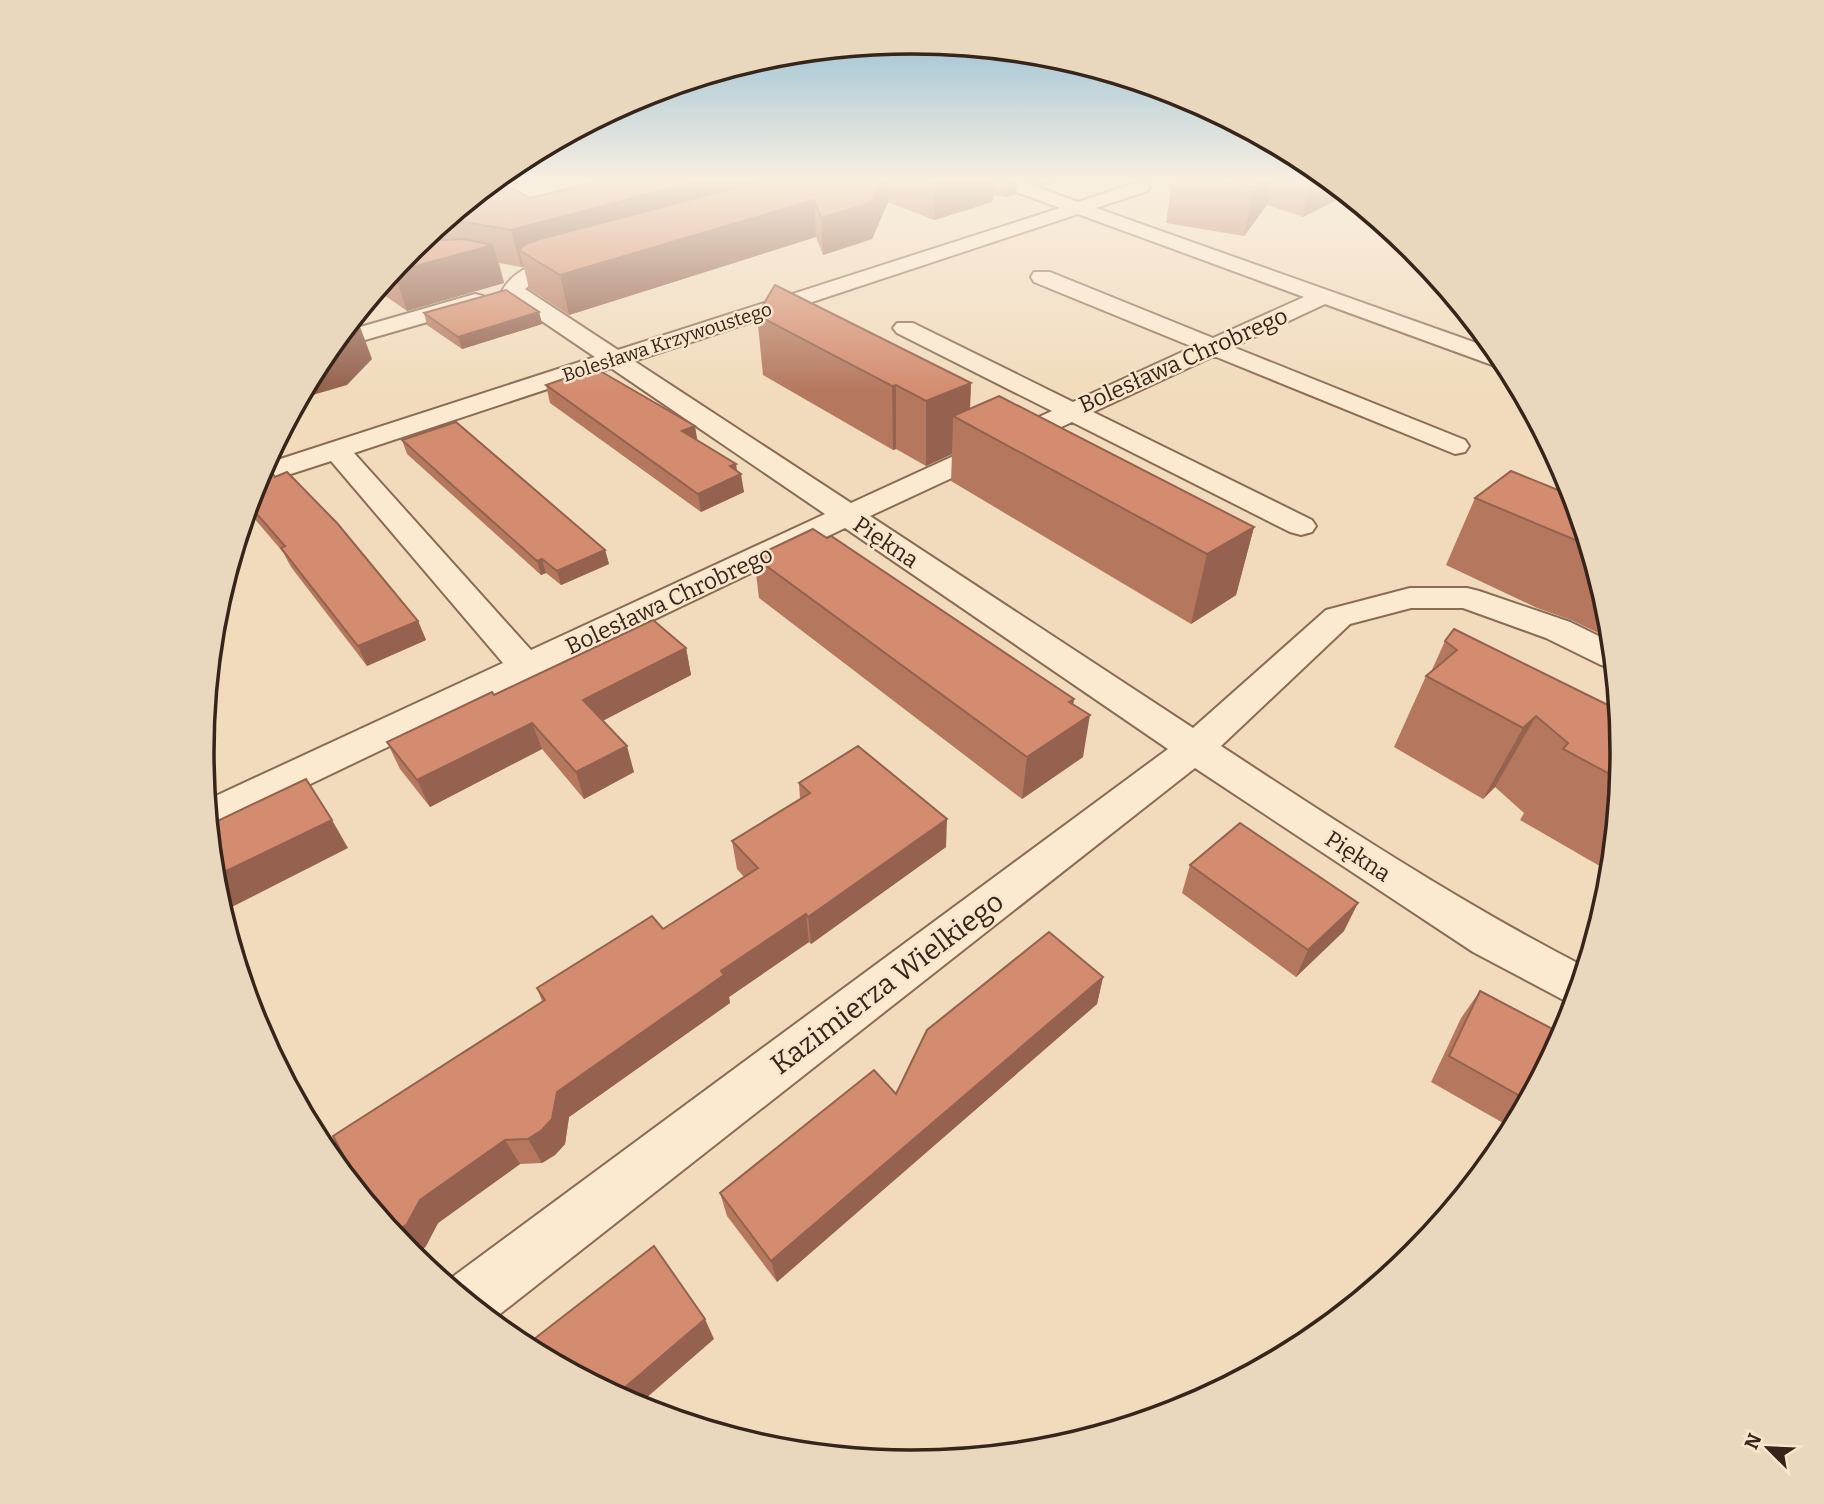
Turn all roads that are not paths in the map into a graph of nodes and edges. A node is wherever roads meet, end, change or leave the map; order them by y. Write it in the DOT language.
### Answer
graph roads {
  1 [pos="948,250"];
  2 [pos="1193,250"];
  3 [pos="600,254"];
  4 [pos="1042,277"];
  5 [pos="511,280"];
  6 [pos="1322,297"];
  7 [pos="905,328"];
  8 [pos="352,335"];
  9 [pos="1216,347"];
  10 [pos="1485,354"];
  11 [pos="616,359"];
  12 [pos="1071,411"];
  13 [pos="1455,446"];
  14 [pos="336,449"];
  15 [pos="274,470"];
  16 [pos="846,516"];
  17 [pos="1301,526"];
  18 [pos="1602,652"];
  19 [pos="527,668"];
  20 [pos="1196,747"];
  21 [pos="217,813"];
  22 [pos="1571,983"];
  23 [pos="475,1296"];
  1 -- 11 [label="street, Bolesława Krzywoustego"];
  2 -- 6 [label="street"];
  3 -- 5 [label="street"];
  4 -- 9 [label="street"];
  5 -- 8 [label="street"];
  5 -- 11 [label="street, Piękna"];
  6 -- 9 [label="street, Bolesława Chrobrego"];
  6 -- 10 [label="street"];
  7 -- 12 [label="street"];
  9 -- 12 [label="street, Bolesława Chrobrego"];
  9 -- 13 [label="street"];
  11 -- 14 [label="street, Bolesława Krzywoustego"];
  11 -- 16 [label="street, Piękna"];
  12 -- 16 [label="street, Bolesława Chrobrego"];
  12 -- 17 [label="street"];
  14 -- 15 [label="street, Bolesława Krzywoustego"];
  14 -- 19 [label="street"];
  16 -- 19 [label="street, Bolesława Chrobrego"];
  16 -- 20 [label="street, Piękna"];
  18 -- 20 [label="street, Kazimierza Wielkiego"];
  19 -- 21 [label="street, Bolesława Chrobrego"];
  20 -- 22 [label="street, Piękna"];
  20 -- 23 [label="street, Kazimierza Wielkiego"];
}
